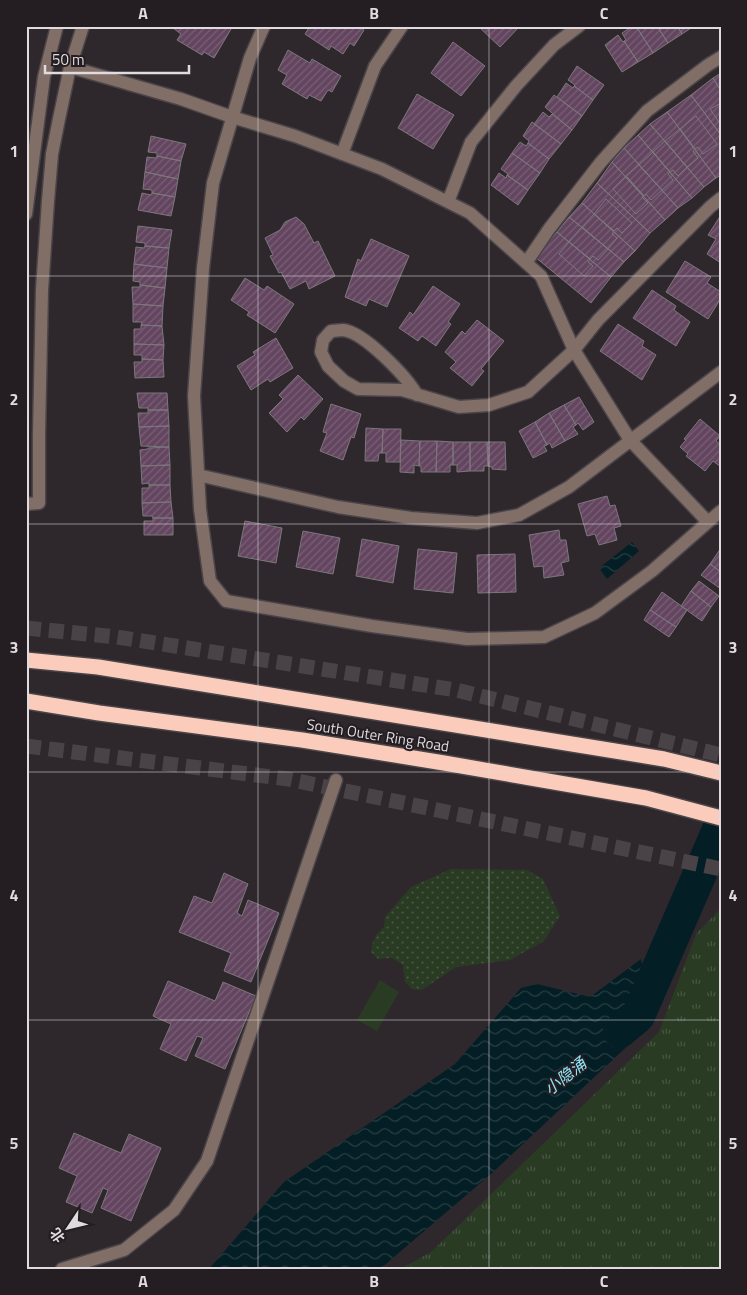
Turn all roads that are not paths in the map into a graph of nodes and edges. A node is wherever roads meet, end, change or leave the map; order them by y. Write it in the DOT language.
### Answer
graph roads {
  1 [pos="57,26"];
  2 [pos="83,26"];
  3 [pos="264,26"];
  4 [pos="402,26"];
  5 [pos="579,26"];
  6 [pos="721,57"];
  7 [pos="70,67"];
  8 [pos="232,117"];
  9 [pos="32,125"];
  10 [pos="30,153"];
  11 [pos="52,154"];
  12 [pos="342,154"];
  13 [pos="721,198"];
  14 [pos="448,202"];
  15 [pos="26,214"];
  16 [pos="526,263"];
  17 [pos="574,350"];
  18 [pos="721,372"];
  19 [pos="417,395"];
  20 [pos="630,440"];
  21 [pos="198,475"];
  22 [pos="26,504"];
  23 [pos="721,511"];
  24 [pos="708,522"];
  25 [pos="26,660"];
  26 [pos="27,701"];
  27 [pos="721,773"];
  28 [pos="336,780"];
  29 [pos="721,818"];
  30 [pos="62,1269"];
  1 -- 9 [label="street"];
  2 -- 7 [label="street"];
  3 -- 8 [label="street"];
  4 -- 12 [label="street"];
  5 -- 14 [label="street"];
  6 -- 16 [label="street"];
  7 -- 8 [label="street"];
  7 -- 11 [label="street"];
  8 -- 12 [label="street"];
  8 -- 21 [label="street"];
  9 -- 10 [label="street"];
  10 -- 11 [label="street"];
  10 -- 15 [label="street"];
  11 -- 22 [label="street"];
  12 -- 14 [label="street"];
  13 -- 17 [label="street"];
  14 -- 16 [label="street"];
  16 -- 17 [label="street"];
  17 -- 19 [label="street"];
  17 -- 20 [label="street"];
  18 -- 20 [label="street"];
  19 -- 19 [label="street"];
  20 -- 21 [label="street"];
  20 -- 24 [label="street"];
  21 -- 24 [label="street"];
  23 -- 24 [label="street"];
  25 -- 27 [label="highway, South Outer Ring Road"];
  26 -- 29 [label="highway, South Outer Ring Road"];
  28 -- 30 [label="street"];
}
